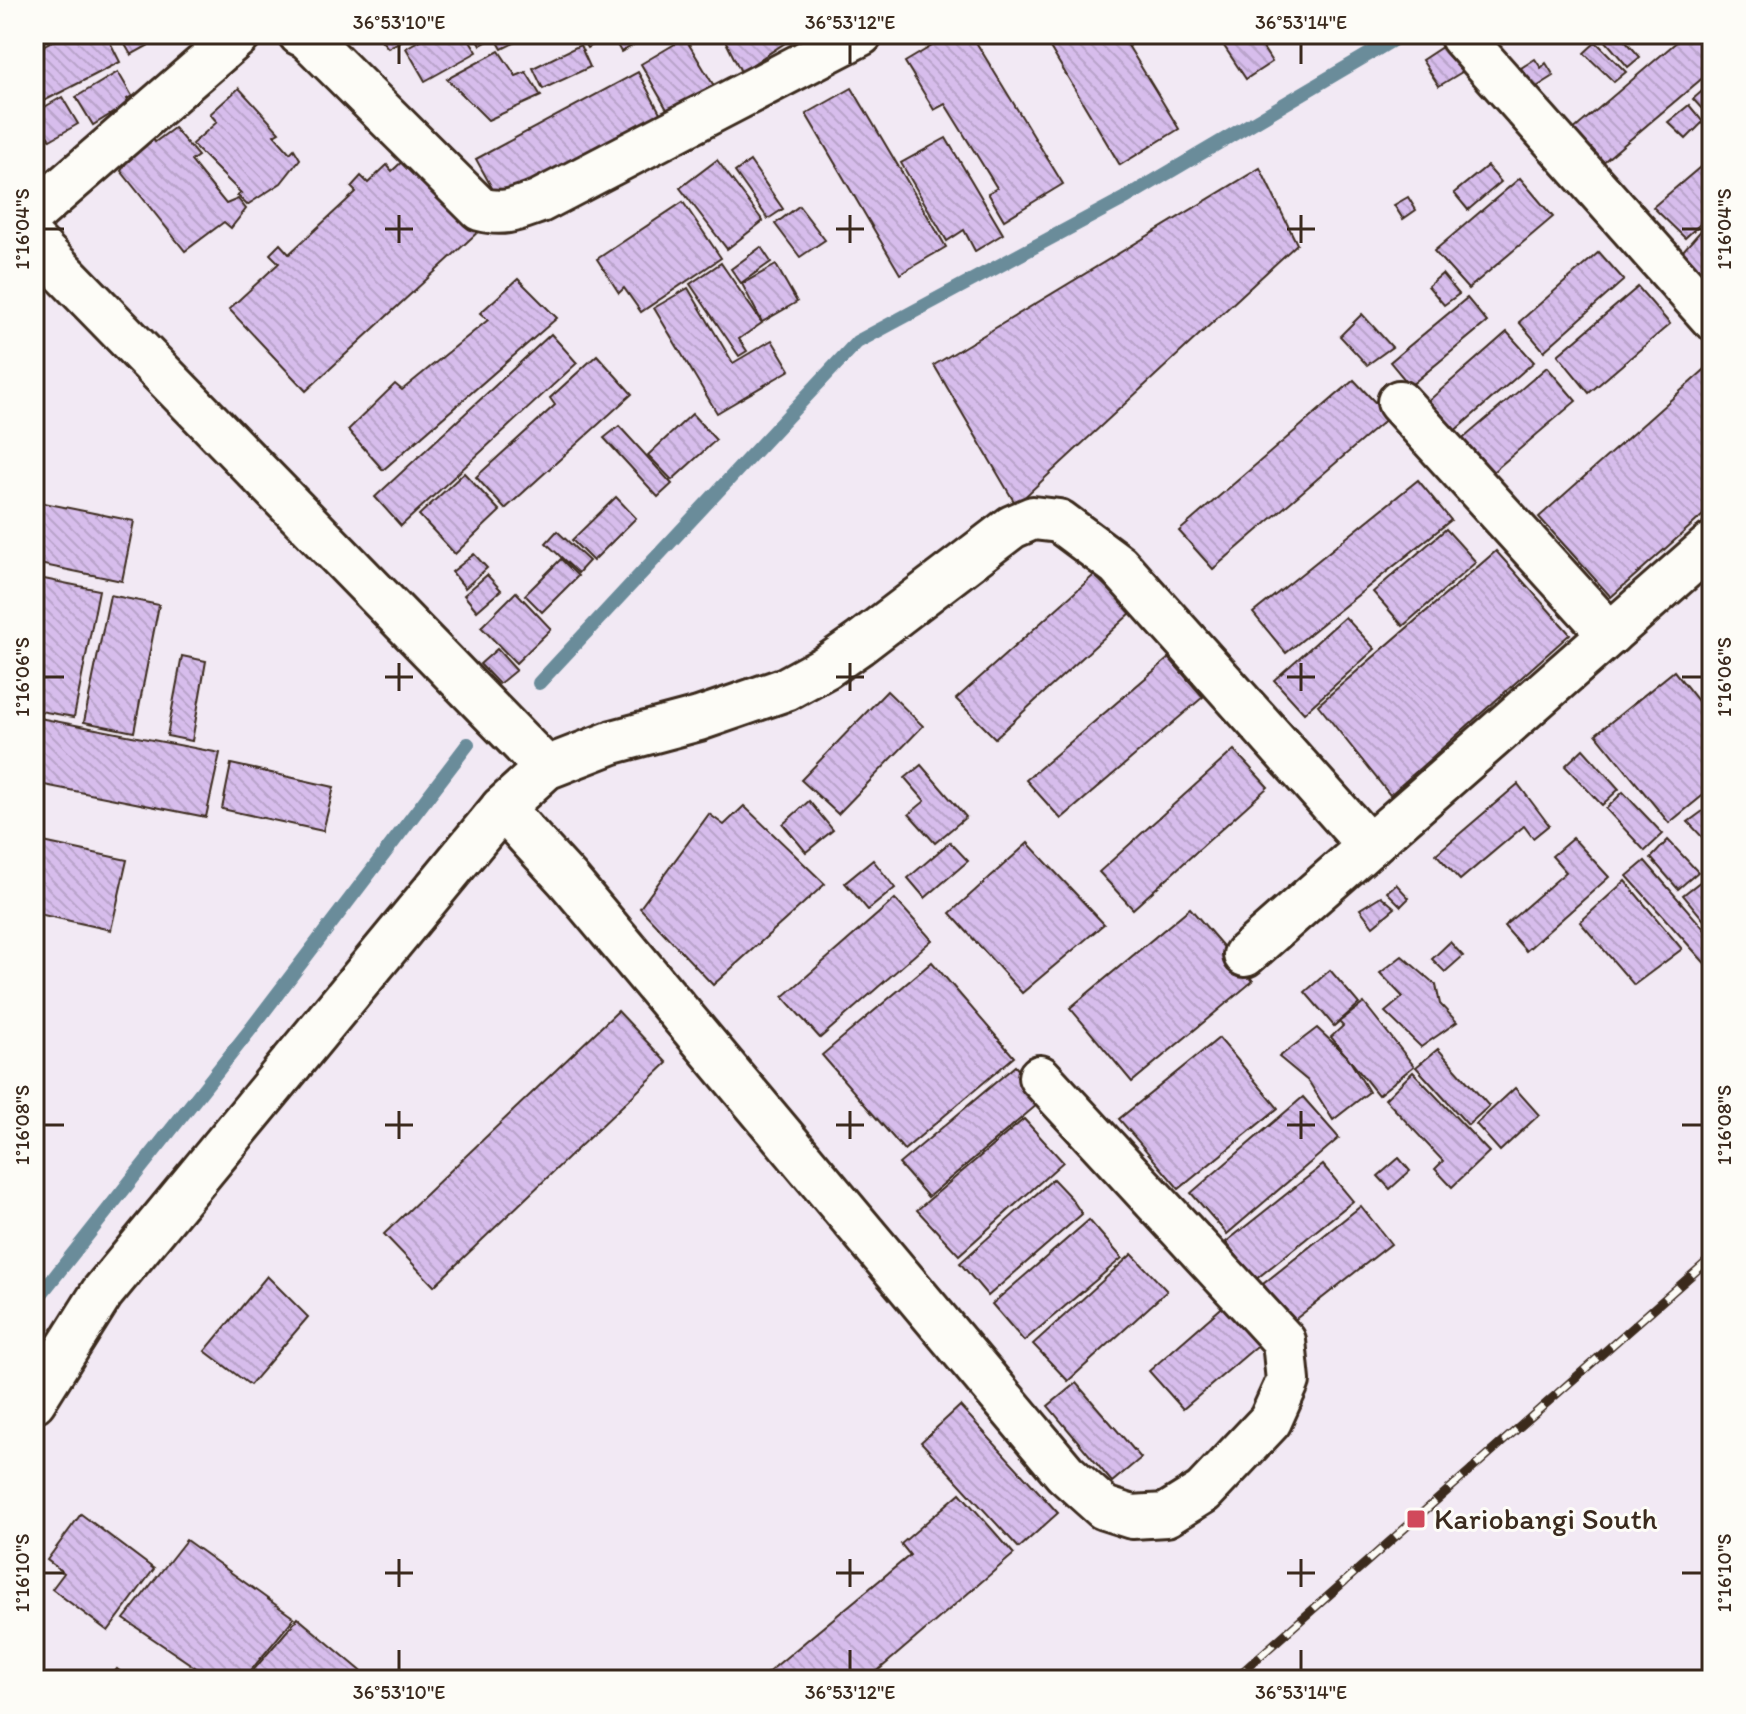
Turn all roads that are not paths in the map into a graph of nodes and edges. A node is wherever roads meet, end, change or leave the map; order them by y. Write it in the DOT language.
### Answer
graph roads {
  1 [pos="240,34"];
  2 [pos="300,34"];
  3 [pos="861,34"];
  4 [pos="1462,37"];
  5 [pos="34,213"];
  6 [pos="34,242"];
  7 [pos="1712,318"];
  8 [pos="1399,402"];
  9 [pos="1712,544"];
  10 [pos="1610,634"];
  11 [pos="546,768"];
  12 [pos="502,808"];
  13 [pos="1369,846"];
  14 [pos="1245,955"];
  15 [pos="1040,1077"];
  16 [pos="34,1401"];
  1 -- 5 [label="street"];
  2 -- 3 [label="street"];
  4 -- 7 [label="street"];
  6 -- 11 [label="street"];
  8 -- 10 [label="street"];
  9 -- 10 [label="street"];
  10 -- 13 [label="street"];
  11 -- 12 [label="street"];
  11 -- 13 [label="street"];
  12 -- 15 [label="street"];
  12 -- 16 [label="street"];
  13 -- 14 [label="street"];
}
